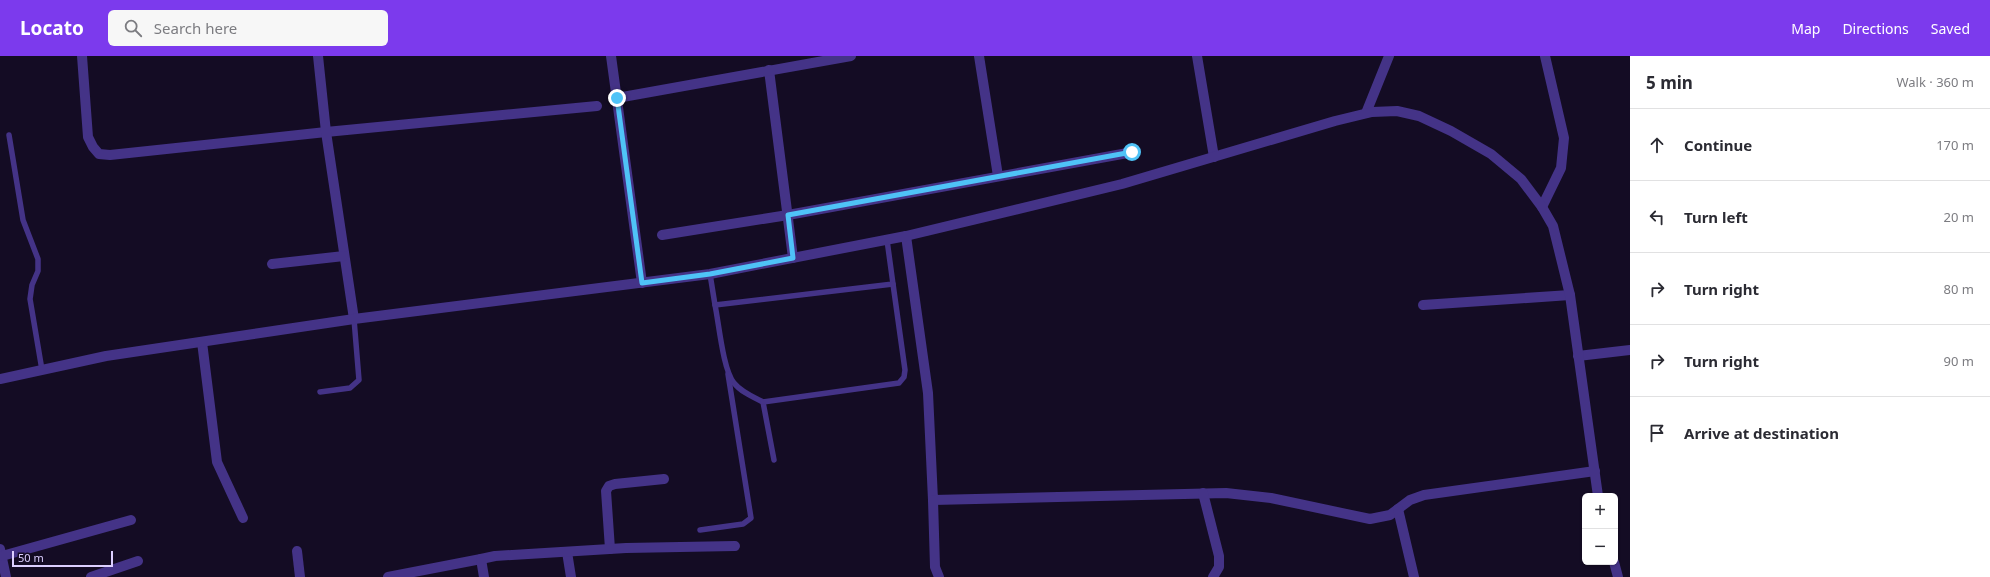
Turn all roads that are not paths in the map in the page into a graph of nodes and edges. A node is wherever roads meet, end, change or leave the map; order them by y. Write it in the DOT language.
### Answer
graph roads {
  1 [pos="82,56"];
  2 [pos="318,56"];
  3 [pos="611,56"];
  4 [pos="851,56"];
  5 [pos="979,56"];
  6 [pos="1197,56"];
  7 [pos="1389,56"];
  8 [pos="1545,56"];
  9 [pos="769,70"];
  10 [pos="617,98"];
  11 [pos="596,106"];
  12 [pos="1366,113"];
  13 [pos="326,132"];
  14 [pos="9,136"];
  15 [pos="1132,152"];
  16 [pos="1214,157"];
  17 [pos="998,176"];
  18 [pos="1542,207"];
  19 [pos="788,215"];
  20 [pos="662,235"];
  21 [pos="906,236"];
  22 [pos="887,240"];
  23 [pos="344,256"];
  24 [pos="793,258"];
  25 [pos="272,264"];
  26 [pos="710,274"];
  27 [pos="642,283"];
  28 [pos="893,284"];
  29 [pos="1570,296"];
  30 [pos="716,305"];
  31 [pos="1423,305"];
  32 [pos="354,320"];
  33 [pos="202,342"];
  34 [pos="1630,350"];
  35 [pos="1578,356"];
  36 [pos="42,370"];
  37 [pos="728,374"];
  38 [pos="0,378"];
  39 [pos="320,392"];
  40 [pos="762,402"];
  41 [pos="774,460"];
  42 [pos="1595,471"];
  43 [pos="664,479"];
  44 [pos="1202,493"];
  45 [pos="1598,493"];
  46 [pos="933,500"];
  47 [pos="1398,509"];
  48 [pos="243,518"];
  49 [pos="130,520"];
  50 [pos="700,530"];
  51 [pos="735,546"];
  52 [pos="610,549"];
  53 [pos="297,551"];
  54 [pos="1,552"];
  55 [pos="567,552"];
  56 [pos="481,559"];
  57 [pos="138,561"];
  58 [pos="1615,565"];
  59 [pos="6,577"];
  60 [pos="91,577"];
  61 [pos="300,577"];
  62 [pos="388,577"];
  63 [pos="484,577"];
  64 [pos="571,577"];
  65 [pos="939,577"];
  66 [pos="1213,577"];
  67 [pos="1414,577"];
  68 [pos="1618,577"];
  1 -- 13 [label="street"];
  2 -- 13 [label="street"];
  3 -- 10 [label="street"];
  4 -- 9 [label="street"];
  5 -- 17 [label="street"];
  6 -- 16 [label="street"];
  7 -- 12 [label="street"];
  8 -- 18 [label="street"];
  9 -- 10 [label="street"];
  9 -- 19 [label="street"];
  10 -- 27 [label="street"];
  11 -- 13 [label="street"];
  12 -- 16 [label="street"];
  12 -- 18 [label="street"];
  13 -- 23 [label="street"];
  14 -- 36 [label="lane"];
  15 -- 17 [label="street"];
  16 -- 21 [label="street"];
  17 -- 19 [label="street"];
  18 -- 29 [label="street"];
  19 -- 20 [label="street"];
  19 -- 24 [label="street"];
  21 -- 22 [label="street"];
  21 -- 46 [label="street"];
  22 -- 24 [label="street"];
  22 -- 28 [label="lane"];
  23 -- 25 [label="street"];
  23 -- 32 [label="street"];
  24 -- 26 [label="street"];
  26 -- 27 [label="street"];
  26 -- 30 [label="lane"];
  27 -- 32 [label="street"];
  28 -- 30 [label="lane"];
  28 -- 40 [label="lane"];
  29 -- 31 [label="street"];
  29 -- 35 [label="street"];
  30 -- 37 [label="lane"];
  32 -- 33 [label="street"];
  32 -- 39 [label="lane"];
  33 -- 36 [label="street"];
  33 -- 48 [label="street"];
  34 -- 35 [label="street"];
  35 -- 42 [label="street"];
  36 -- 38 [label="street"];
  37 -- 40 [label="lane"];
  37 -- 50 [label="lane"];
  40 -- 41 [label="lane"];
  42 -- 45 [label="street"];
  42 -- 47 [label="street"];
  43 -- 52 [label="street"];
  44 -- 46 [label="street"];
  44 -- 47 [label="street"];
  44 -- 66 [label="street"];
  46 -- 65 [label="street"];
  47 -- 67 [label="street"];
  49 -- 54 [label="street"];
  51 -- 52 [label="street"];
  52 -- 55 [label="street"];
  53 -- 61 [label="street"];
  54 -- 59 [label="street"];
  55 -- 56 [label="street"];
  55 -- 64 [label="street"];
  56 -- 62 [label="street"];
  56 -- 63 [label="street"];
  57 -- 60 [label="street"];
  58 -- 68 [label="street"];
}
